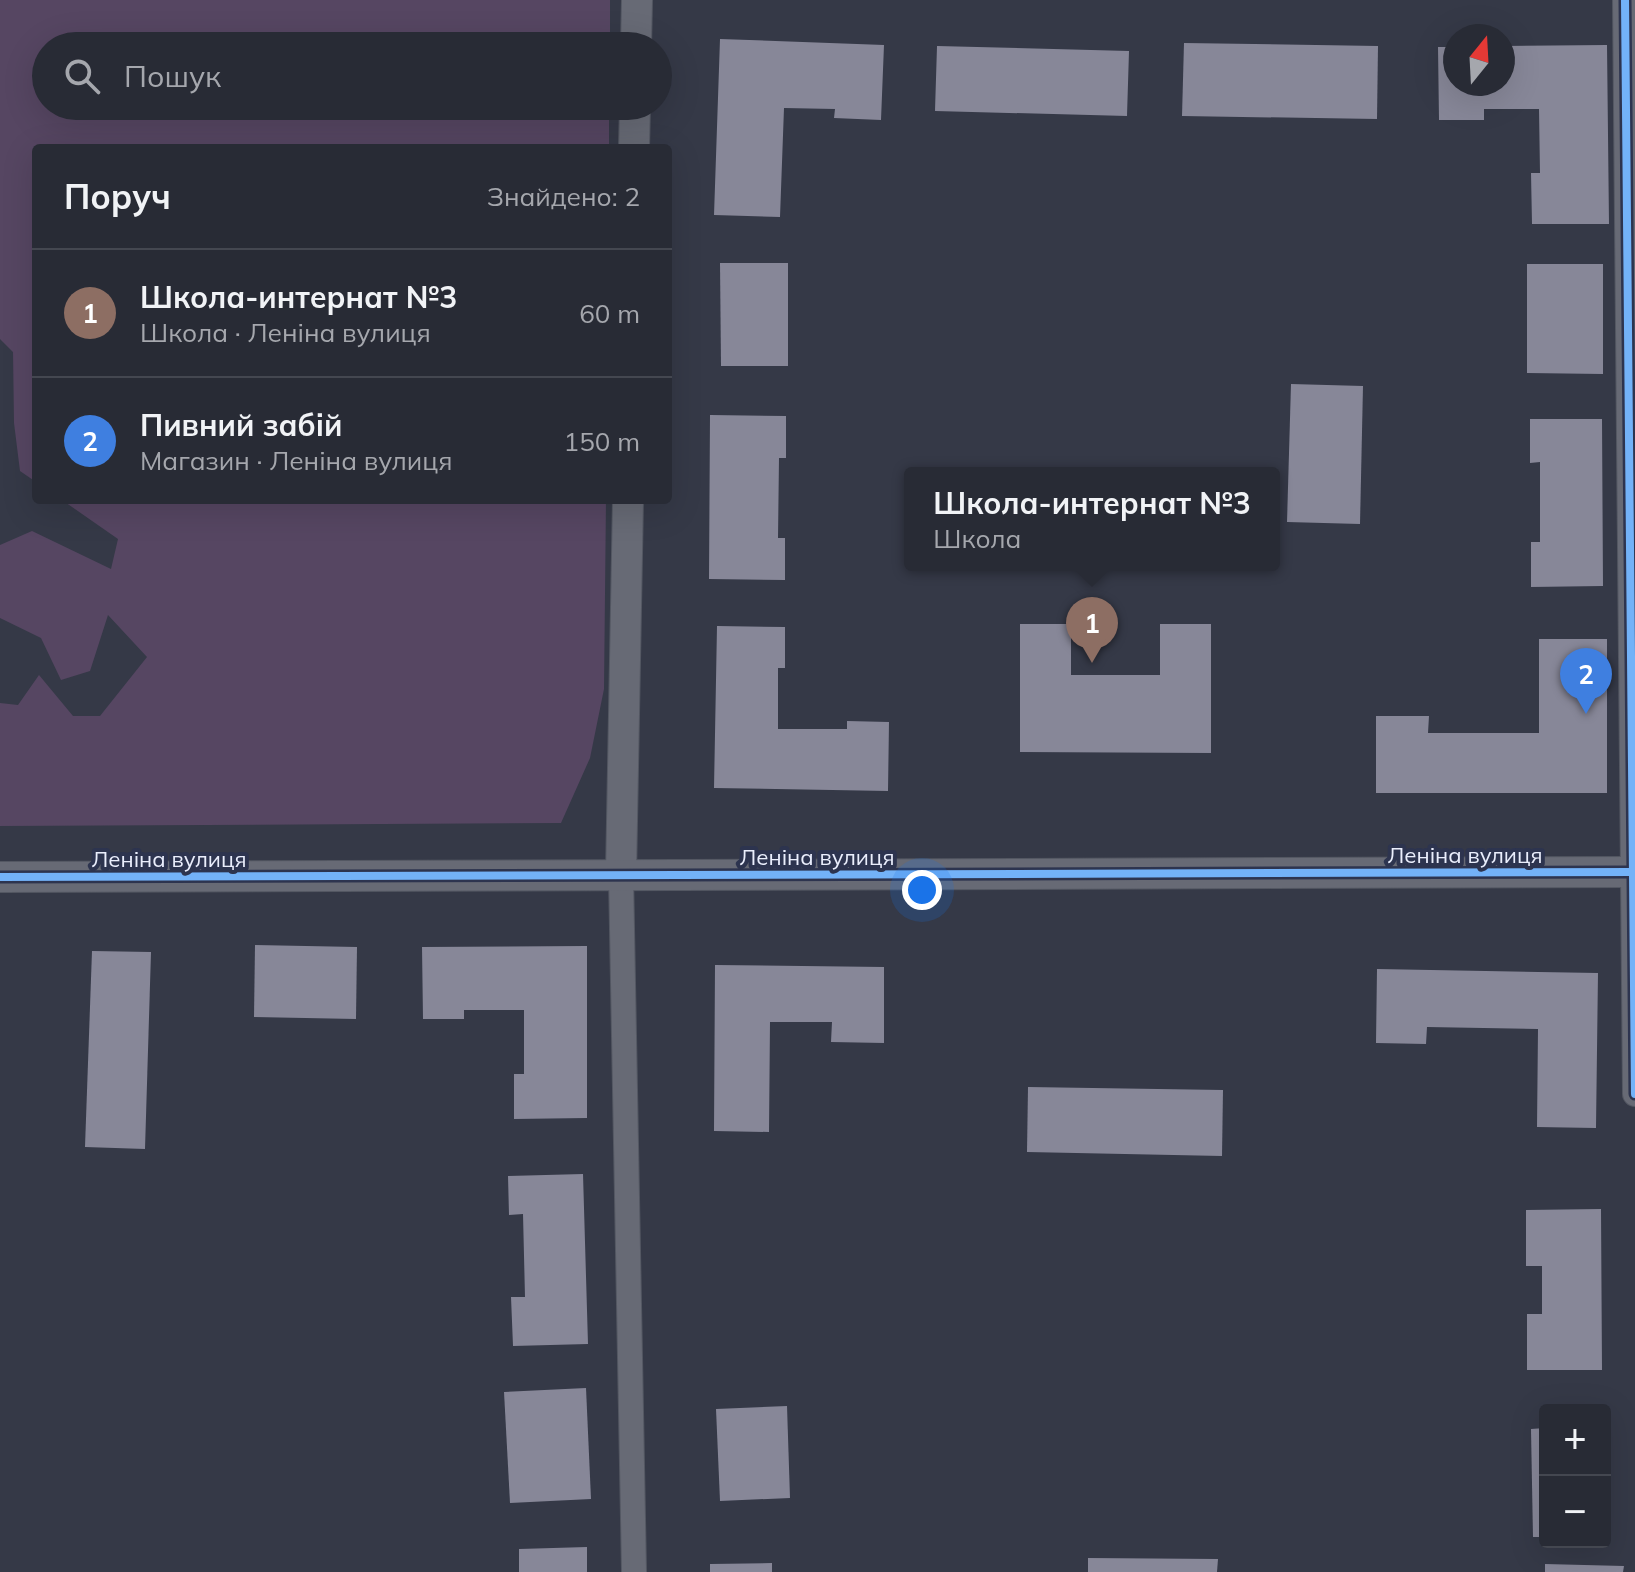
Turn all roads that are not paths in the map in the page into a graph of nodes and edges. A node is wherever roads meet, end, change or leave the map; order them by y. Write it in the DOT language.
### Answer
graph roads {
  1 [pos="637,0"];
  2 [pos="1625,0"];
  3 [pos="636,32"];
  4 [pos="635,120"];
  5 [pos="634,144"];
  6 [pos="628,504"];
  7 [pos="1633,872"];
  8 [pos="621,875"];
  9 [pos="0,877"];
  10 [pos="1635,1094"];
  11 [pos="634,1572"];
  1 -- 3 [label="street"];
  2 -- 7 [label="street"];
  4 -- 5 [label="street"];
  6 -- 8 [label="street"];
  7 -- 8 [label="street, Леніна вулиця"];
  7 -- 10 [label="street"];
  8 -- 9 [label="street, Леніна вулиця"];
  8 -- 11 [label="street"];
}
